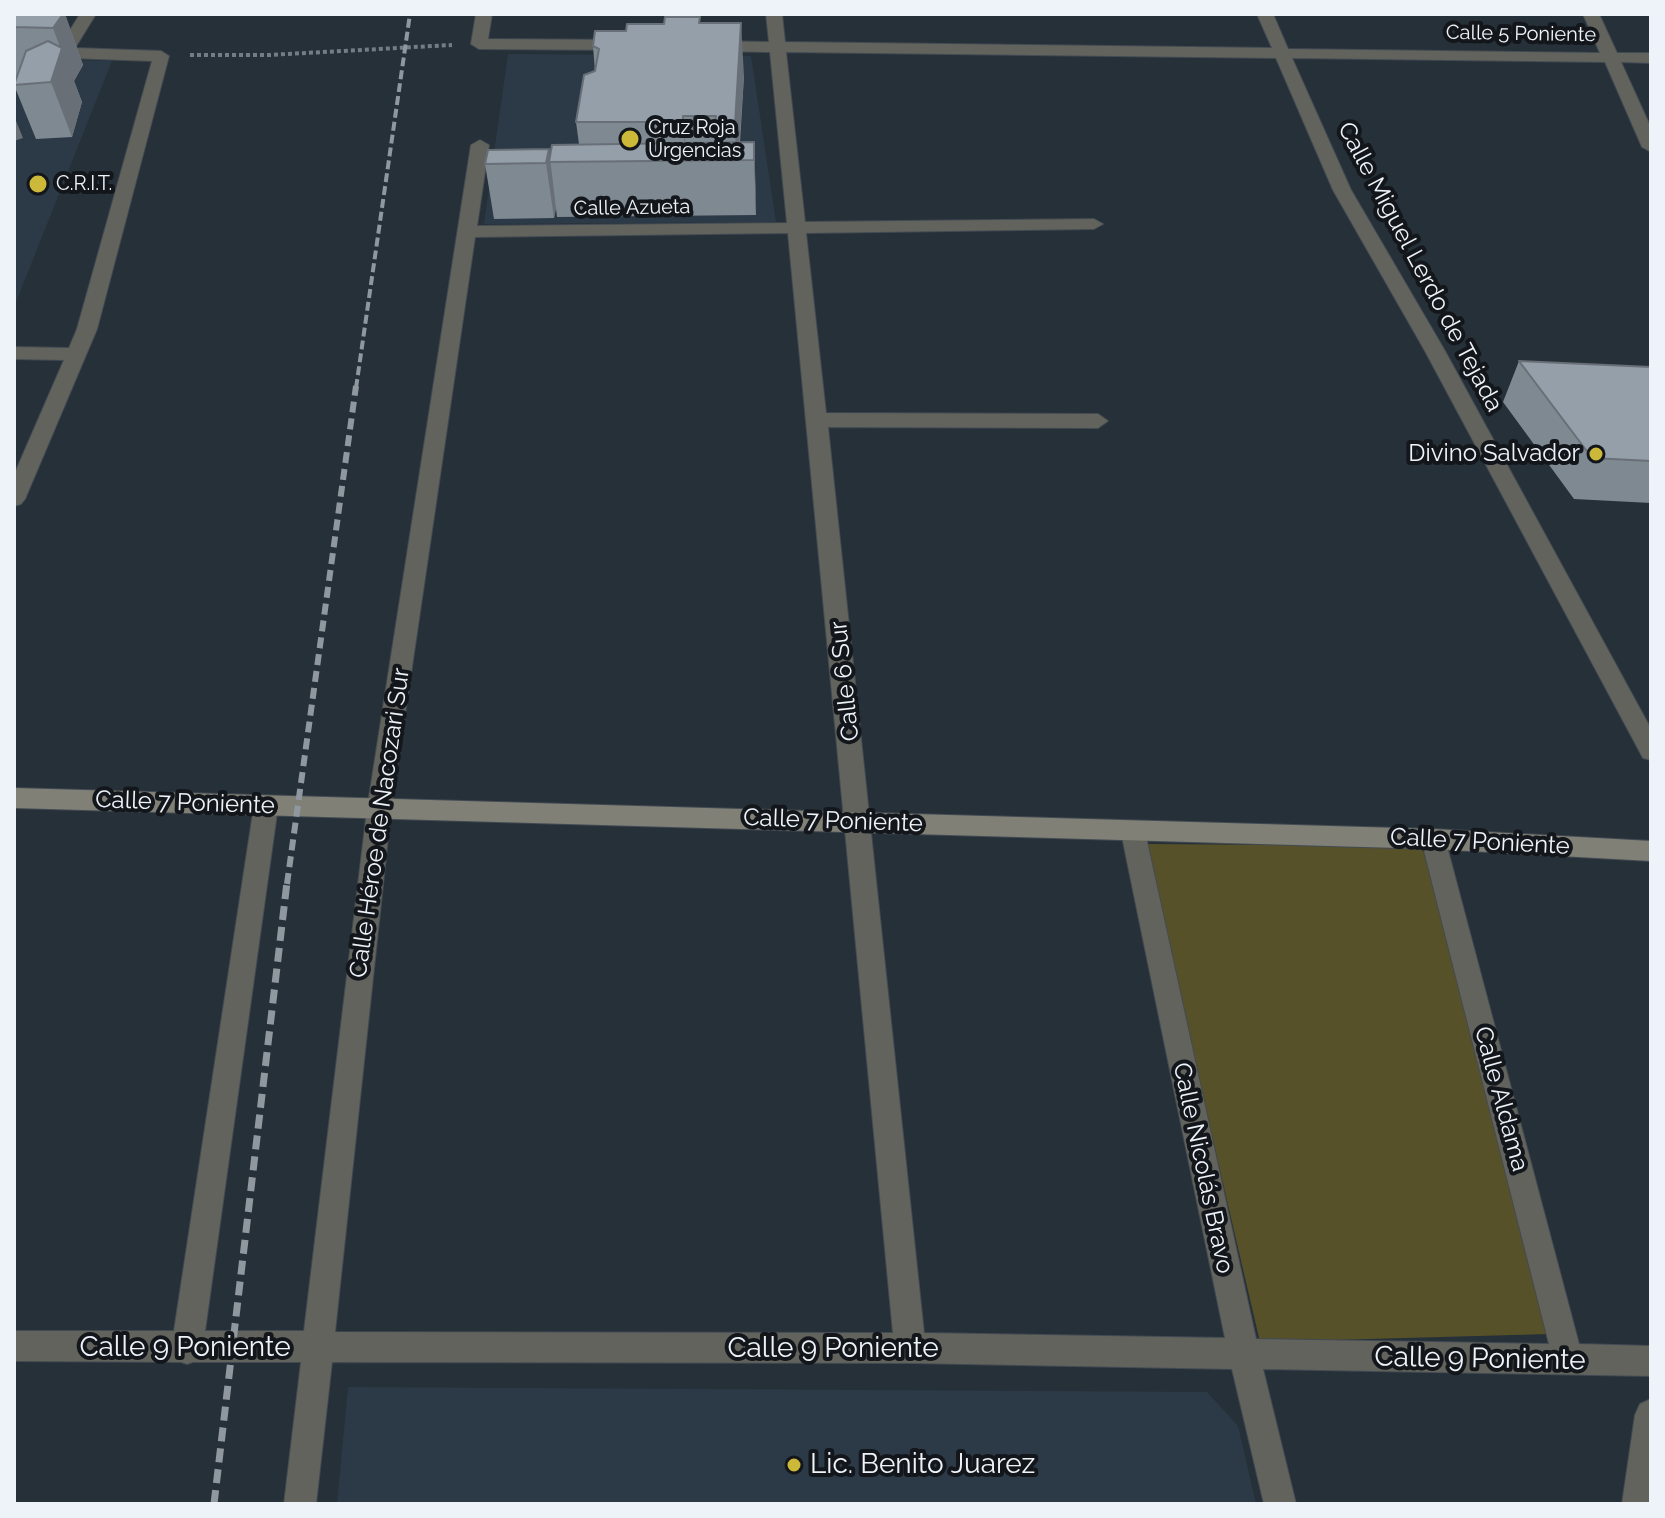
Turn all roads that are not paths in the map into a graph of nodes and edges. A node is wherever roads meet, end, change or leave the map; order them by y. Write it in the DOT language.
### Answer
graph roads {
  1 [pos="88,14"];
  2 [pos="484,14"];
  3 [pos="774,14"];
  4 [pos="1265,14"];
  5 [pos="1591,14"];
  6 [pos="636,45"];
  7 [pos="699,46"];
  8 [pos="777,47"];
  9 [pos="14,51"];
  10 [pos="1280,52"];
  11 [pos="64,53"];
  12 [pos="1611,57"];
  13 [pos="1651,58"];
  14 [pos="480,145"];
  15 [pos="1651,147"];
  16 [pos="1094,224"];
  17 [pos="797,228"];
  18 [pos="468,232"];
  19 [pos="14,353"];
  20 [pos="78,354"];
  21 [pos="817,420"];
  22 [pos="1098,421"];
  23 [pos="14,499"];
  24 [pos="1651,751"];
  25 [pos="14,798"];
  26 [pos="266,806"];
  27 [pos="379,810"];
  28 [pos="859,821"];
  29 [pos="1133,832"];
  30 [pos="1433,839"];
  31 [pos="1651,851"];
  32 [pos="14,1346"];
  33 [pos="910,1348"];
  34 [pos="187,1349"];
  35 [pos="318,1349"];
  36 [pos="1244,1355"];
  37 [pos="1568,1360"];
  38 [pos="1651,1361"];
  39 [pos="1651,1415"];
  40 [pos="300,1504"];
  41 [pos="1280,1504"];
  42 [pos="1638,1504"];
  1 -- 11 [label="street"];
  2 -- 6 [label="street"];
  3 -- 8 [label="street, Calle 6 Sur"];
  4 -- 10 [label="street, Calle Miguel Lerdo de Tejada"];
  5 -- 12 [label="street"];
  7 -- 8 [label="street, Calle 5 Poniente"];
  8 -- 10 [label="street, Calle 5 Poniente"];
  8 -- 17 [label="street, Calle 6 Sur"];
  9 -- 11 [label="street"];
  10 -- 12 [label="street, Calle 5 Poniente"];
  10 -- 24 [label="street, Calle Miguel Lerdo de Tejada"];
  11 -- 20 [label="street"];
  12 -- 13 [label="street, Calle 5 Poniente"];
  12 -- 15 [label="street"];
  14 -- 18 [label="street, Calle Héroe de Nacozari Sur"];
  16 -- 17 [label="street, Calle Azueta"];
  17 -- 18 [label="street, Calle Azueta"];
  17 -- 21 [label="street, Calle 6 Sur"];
  18 -- 27 [label="street, Calle Héroe de Nacozari Sur"];
  19 -- 20 [label="street"];
  20 -- 23 [label="street"];
  21 -- 22 [label="street"];
  21 -- 28 [label="street, Calle 6 Sur"];
  25 -- 26 [label="main road, Calle 7 Poniente"];
  26 -- 27 [label="main road, Calle 7 Poniente"];
  26 -- 34 [label="street"];
  27 -- 28 [label="main road, Calle 7 Poniente"];
  27 -- 35 [label="street, Calle Héroe de Nacozari Sur"];
  28 -- 29 [label="main road, Calle 7 Poniente"];
  28 -- 33 [label="street, Calle 6 Sur"];
  29 -- 30 [label="main road, Calle 7 Poniente"];
  29 -- 36 [label="street, Calle Nicolás Bravo"];
  30 -- 31 [label="main road, Calle 7 Poniente"];
  30 -- 37 [label="street, Calle Aldama"];
  32 -- 34 [label="street, Calle 9 Poniente"];
  33 -- 35 [label="street, Calle 9 Poniente"];
  33 -- 36 [label="street, Calle 9 Poniente"];
  34 -- 35 [label="street, Calle 9 Poniente"];
  35 -- 40 [label="street, Calle Héroe de Nacozari Sur"];
  36 -- 37 [label="street, Calle 9 Poniente"];
  36 -- 41 [label="street, Calle Nicolás Bravo"];
  37 -- 38 [label="street, Calle 9 Poniente"];
  39 -- 42 [label="street"];
}
